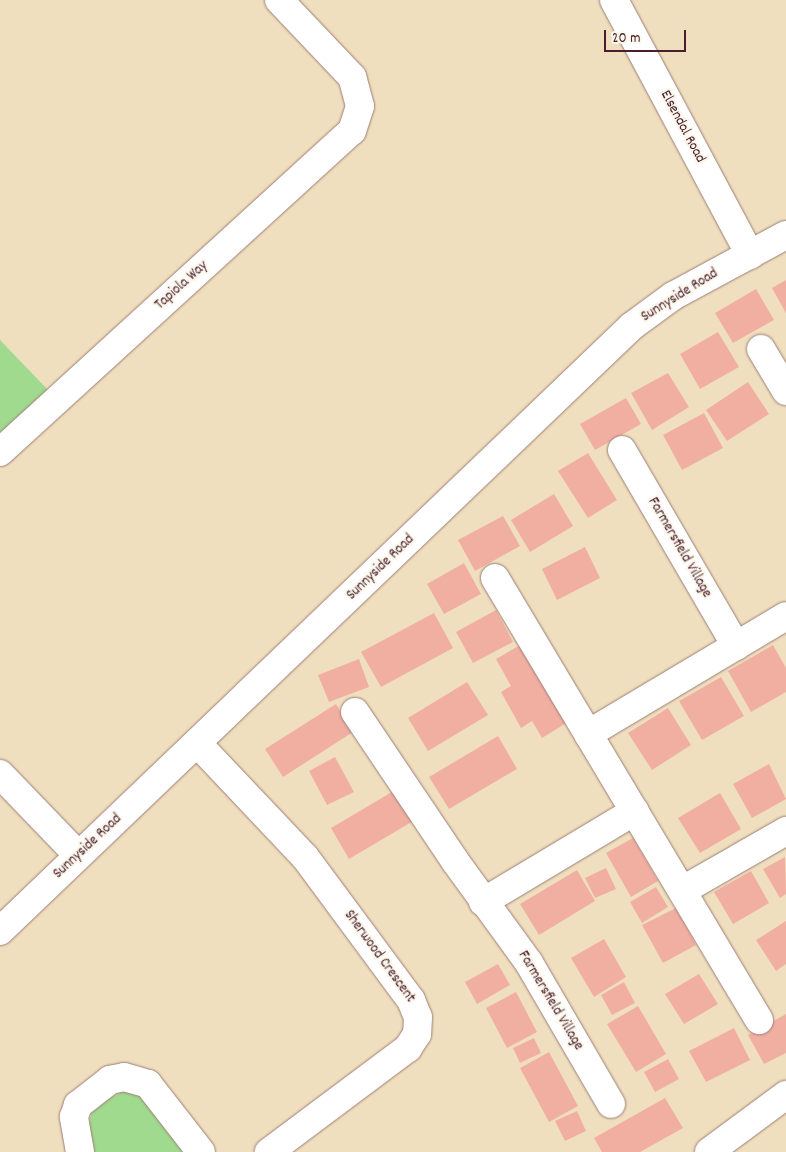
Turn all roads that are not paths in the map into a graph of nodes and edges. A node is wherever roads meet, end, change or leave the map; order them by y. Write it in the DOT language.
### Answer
graph roads {
  1 [pos="279,0"];
  2 [pos="614,0"];
  3 [pos="786,235"];
  4 [pos="750,255"];
  5 [pos="761,349"];
  6 [pos="786,390"];
  7 [pos="622,450"];
  8 [pos="0,452"];
  9 [pos="495,578"];
  10 [pos="786,616"];
  11 [pos="736,646"];
  12 [pos="356,712"];
  13 [pos="588,734"];
  14 [pos="198,744"];
  15 [pos="0,774"];
  16 [pos="635,811"];
  17 [pos="786,830"];
  18 [pos="78,856"];
  19 [pos="683,890"];
  20 [pos="483,902"];
  21 [pos="0,931"];
  22 [pos="759,1020"];
  23 [pos="786,1095"];
  24 [pos="611,1104"];
  25 [pos="80,1152"];
  26 [pos="201,1152"];
  27 [pos="269,1152"];
  28 [pos="709,1152"];
  1 -- 8 [label="street, Tapiola Way"];
  2 -- 4 [label="street, Elsendal Road"];
  3 -- 4 [label="street, Sunnyside Road"];
  4 -- 14 [label="street, Sunnyside Road"];
  5 -- 6 [label="street"];
  7 -- 11 [label="street, Farmersfield Village"];
  9 -- 13 [label="street"];
  10 -- 11 [label="street"];
  11 -- 13 [label="street"];
  12 -- 20 [label="street, Farmersfield Village"];
  13 -- 16 [label="street"];
  14 -- 18 [label="street, Sunnyside Road"];
  14 -- 27 [label="street, Sherwood Crescent"];
  15 -- 18 [label="street"];
  16 -- 19 [label="street"];
  16 -- 20 [label="street"];
  17 -- 19 [label="street"];
  18 -- 21 [label="street, Sunnyside Road"];
  19 -- 22 [label="street"];
  20 -- 24 [label="street, Farmersfield Village"];
  23 -- 28 [label="street"];
  25 -- 26 [label="street"];
}
